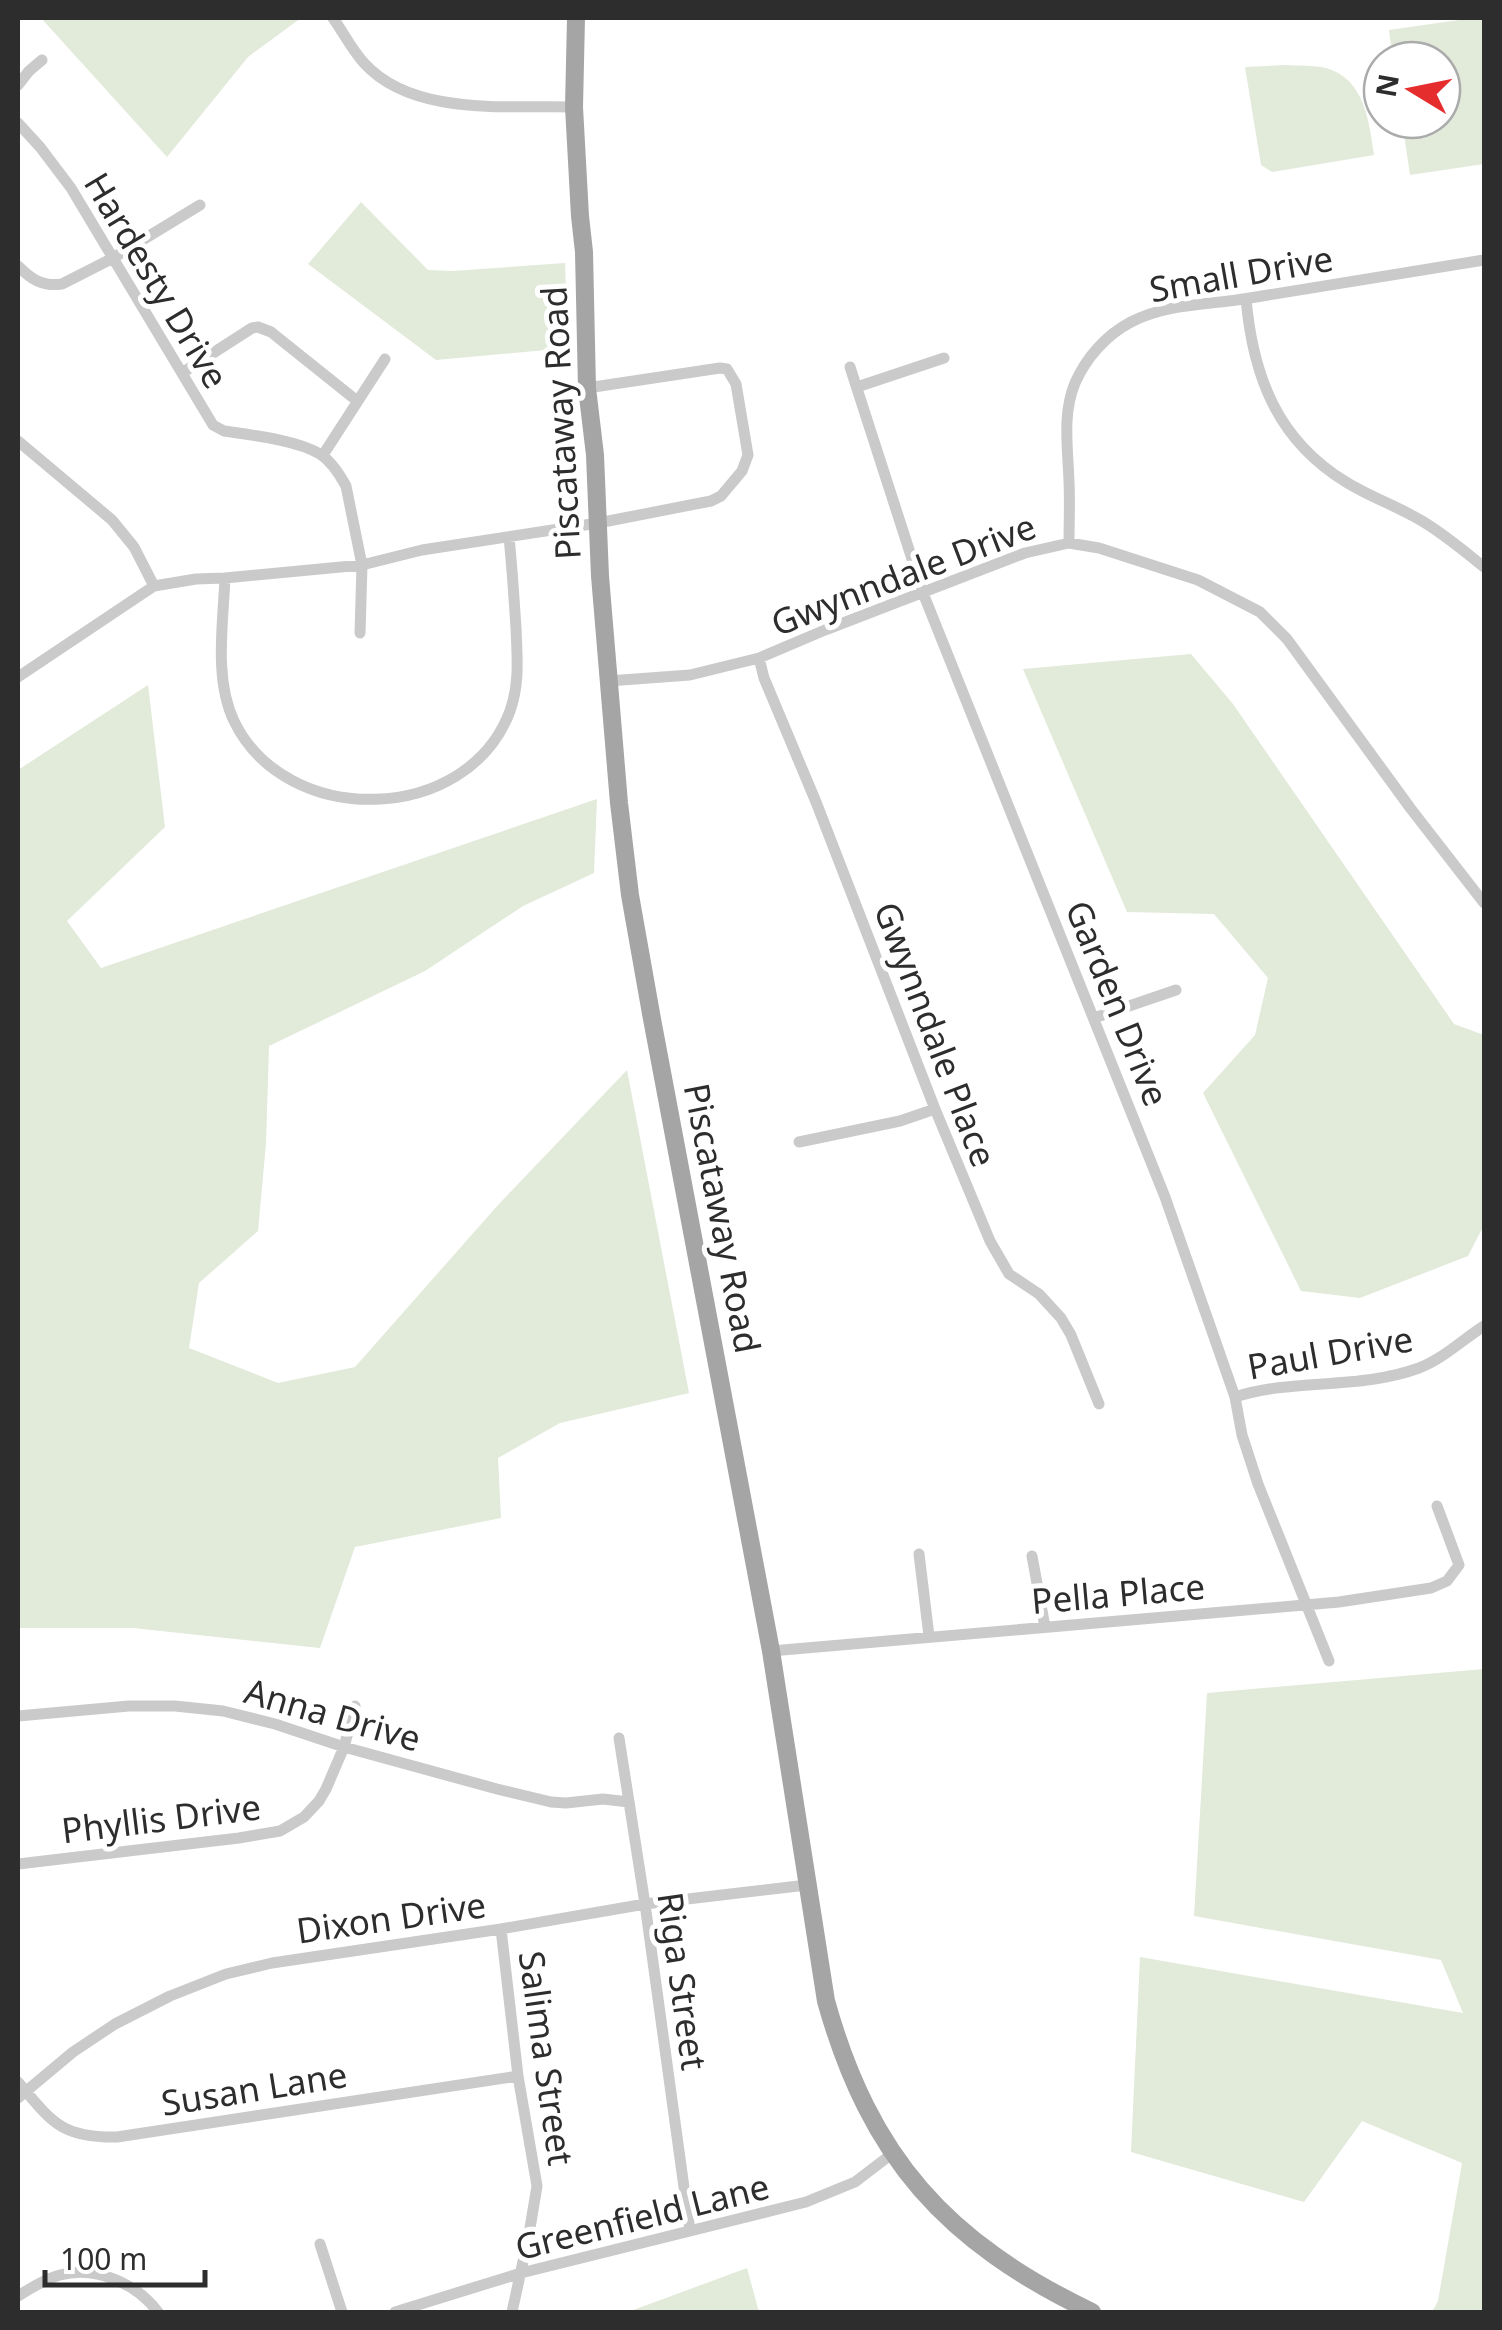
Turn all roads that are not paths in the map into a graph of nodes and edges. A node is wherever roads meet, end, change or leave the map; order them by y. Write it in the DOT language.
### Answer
graph roads {
  1 [pos="333,18"];
  2 [pos="576,18"];
  3 [pos="42,60"];
  4 [pos="18,86"];
  5 [pos="574,106"];
  6 [pos="18,123"];
  7 [pos="200,205"];
  8 [pos="112,258"];
  9 [pos="1484,260"];
  10 [pos="18,266"];
  11 [pos="1246,299"];
  12 [pos="944,358"];
  13 [pos="385,359"];
  14 [pos="850,367"];
  15 [pos="182,373"];
  16 [pos="856,387"];
  17 [pos="587,388"];
  18 [pos="356,400"];
  19 [pos="18,442"];
  20 [pos="323,455"];
  21 [pos="598,523"];
  22 [pos="509,537"];
  23 [pos="1069,543"];
  24 [pos="362,565"];
  25 [pos="1484,567"];
  26 [pos="226,578"];
  27 [pos="154,586"];
  28 [pos="923,593"];
  29 [pos="360,632"];
  30 [pos="759,658"];
  31 [pos="18,677"];
  32 [pos="608,682"];
  33 [pos="1484,903"];
  34 [pos="1176,990"];
  35 [pos="1094,1018"];
  36 [pos="935,1109"];
  37 [pos="799,1142"];
  38 [pos="1484,1326"];
  39 [pos="1235,1397"];
  40 [pos="1099,1404"];
  41 [pos="1438,1506"];
  42 [pos="919,1554"];
  43 [pos="1032,1556"];
  44 [pos="1305,1604"];
  45 [pos="1045,1627"];
  46 [pos="929,1636"];
  47 [pos="771,1651"];
  48 [pos="1328,1662"];
  49 [pos="355,1706"];
  50 [pos="18,1716"];
  51 [pos="619,1738"];
  52 [pos="344,1747"];
  53 [pos="629,1802"];
  54 [pos="18,1864"];
  55 [pos="807,1884"];
  56 [pos="645,1904"];
  57 [pos="501,1929"];
  58 [pos="518,2076"];
  59 [pos="20,2090"];
  60 [pos="893,2154"];
  61 [pos="690,2232"];
  62 [pos="320,2244"];
  63 [pos="521,2273"];
  64 [pos="18,2296"];
  65 [pos="158,2312"];
  66 [pos="342,2312"];
  67 [pos="395,2312"];
  68 [pos="512,2312"];
  69 [pos="1092,2312"];
  1 -- 5 [label="street"];
  2 -- 5 [label="main road, Piscataway Road"];
  3 -- 4 [label="street"];
  5 -- 17 [label="main road, Piscataway Road"];
  6 -- 8 [label="street, Hardesty Drive"];
  7 -- 8 [label="street"];
  8 -- 10 [label="street"];
  8 -- 15 [label="street, Hardesty Drive"];
  9 -- 11 [label="street, Small Drive"];
  11 -- 23 [label="street, Small Drive"];
  11 -- 25 [label="street"];
  12 -- 16 [label="street"];
  13 -- 18 [label="street"];
  14 -- 16 [label="street, Garden Drive"];
  15 -- 18 [label="street"];
  15 -- 20 [label="street, Hardesty Drive"];
  16 -- 28 [label="street, Garden Drive"];
  17 -- 21 [label="main road, Piscataway Road"];
  17 -- 21 [label="street"];
  18 -- 20 [label="street"];
  19 -- 27 [label="street"];
  20 -- 24 [label="street"];
  21 -- 22 [label="street"];
  21 -- 32 [label="main road, Piscataway Road"];
  22 -- 24 [label="street"];
  22 -- 26 [label="street"];
  23 -- 28 [label="street, Gwynndale Drive"];
  23 -- 33 [label="street, Gwynndale Drive"];
  24 -- 26 [label="street"];
  24 -- 29 [label="street"];
  26 -- 27 [label="street"];
  27 -- 31 [label="street"];
  28 -- 30 [label="street, Gwynndale Drive"];
  28 -- 35 [label="street, Garden Drive"];
  30 -- 32 [label="street, Gwynndale Drive"];
  30 -- 36 [label="street, Gwynndale Place"];
  32 -- 47 [label="main road, Piscataway Road"];
  34 -- 35 [label="street"];
  35 -- 39 [label="street, Garden Drive"];
  36 -- 37 [label="street"];
  36 -- 40 [label="street, Gwynndale Place"];
  38 -- 39 [label="street, Paul Drive"];
  39 -- 44 [label="street, Garden Drive"];
  41 -- 44 [label="street, Pella Place"];
  42 -- 46 [label="street"];
  43 -- 45 [label="street"];
  44 -- 45 [label="street, Pella Place"];
  44 -- 48 [label="street, Garden Drive"];
  45 -- 46 [label="street, Pella Place"];
  46 -- 47 [label="street, Pella Place"];
  47 -- 55 [label="main road, Piscataway Road"];
  49 -- 52 [label="street, Phyllis Drive"];
  50 -- 52 [label="street, Anna Drive"];
  51 -- 53 [label="street, Riga Street"];
  52 -- 53 [label="street, Anna Drive"];
  52 -- 54 [label="street, Phyllis Drive"];
  53 -- 56 [label="street, Riga Street"];
  55 -- 56 [label="street, Dixon Drive"];
  55 -- 60 [label="main road, Piscataway Road"];
  56 -- 57 [label="street, Dixon Drive"];
  56 -- 61 [label="street, Riga Street"];
  57 -- 58 [label="street, Salima Street"];
  57 -- 59 [label="street, Dixon Drive"];
  58 -- 59 [label="street, Susan Lane"];
  58 -- 63 [label="street, Salima Street"];
  60 -- 61 [label="street, Greenfield Lane"];
  60 -- 69 [label="main road, Piscataway Road"];
  61 -- 63 [label="street, Greenfield Lane"];
  62 -- 66 [label="street"];
  63 -- 67 [label="street, Greenfield Lane"];
  63 -- 68 [label="street, Salima Street"];
  64 -- 65 [label="street"];
}
